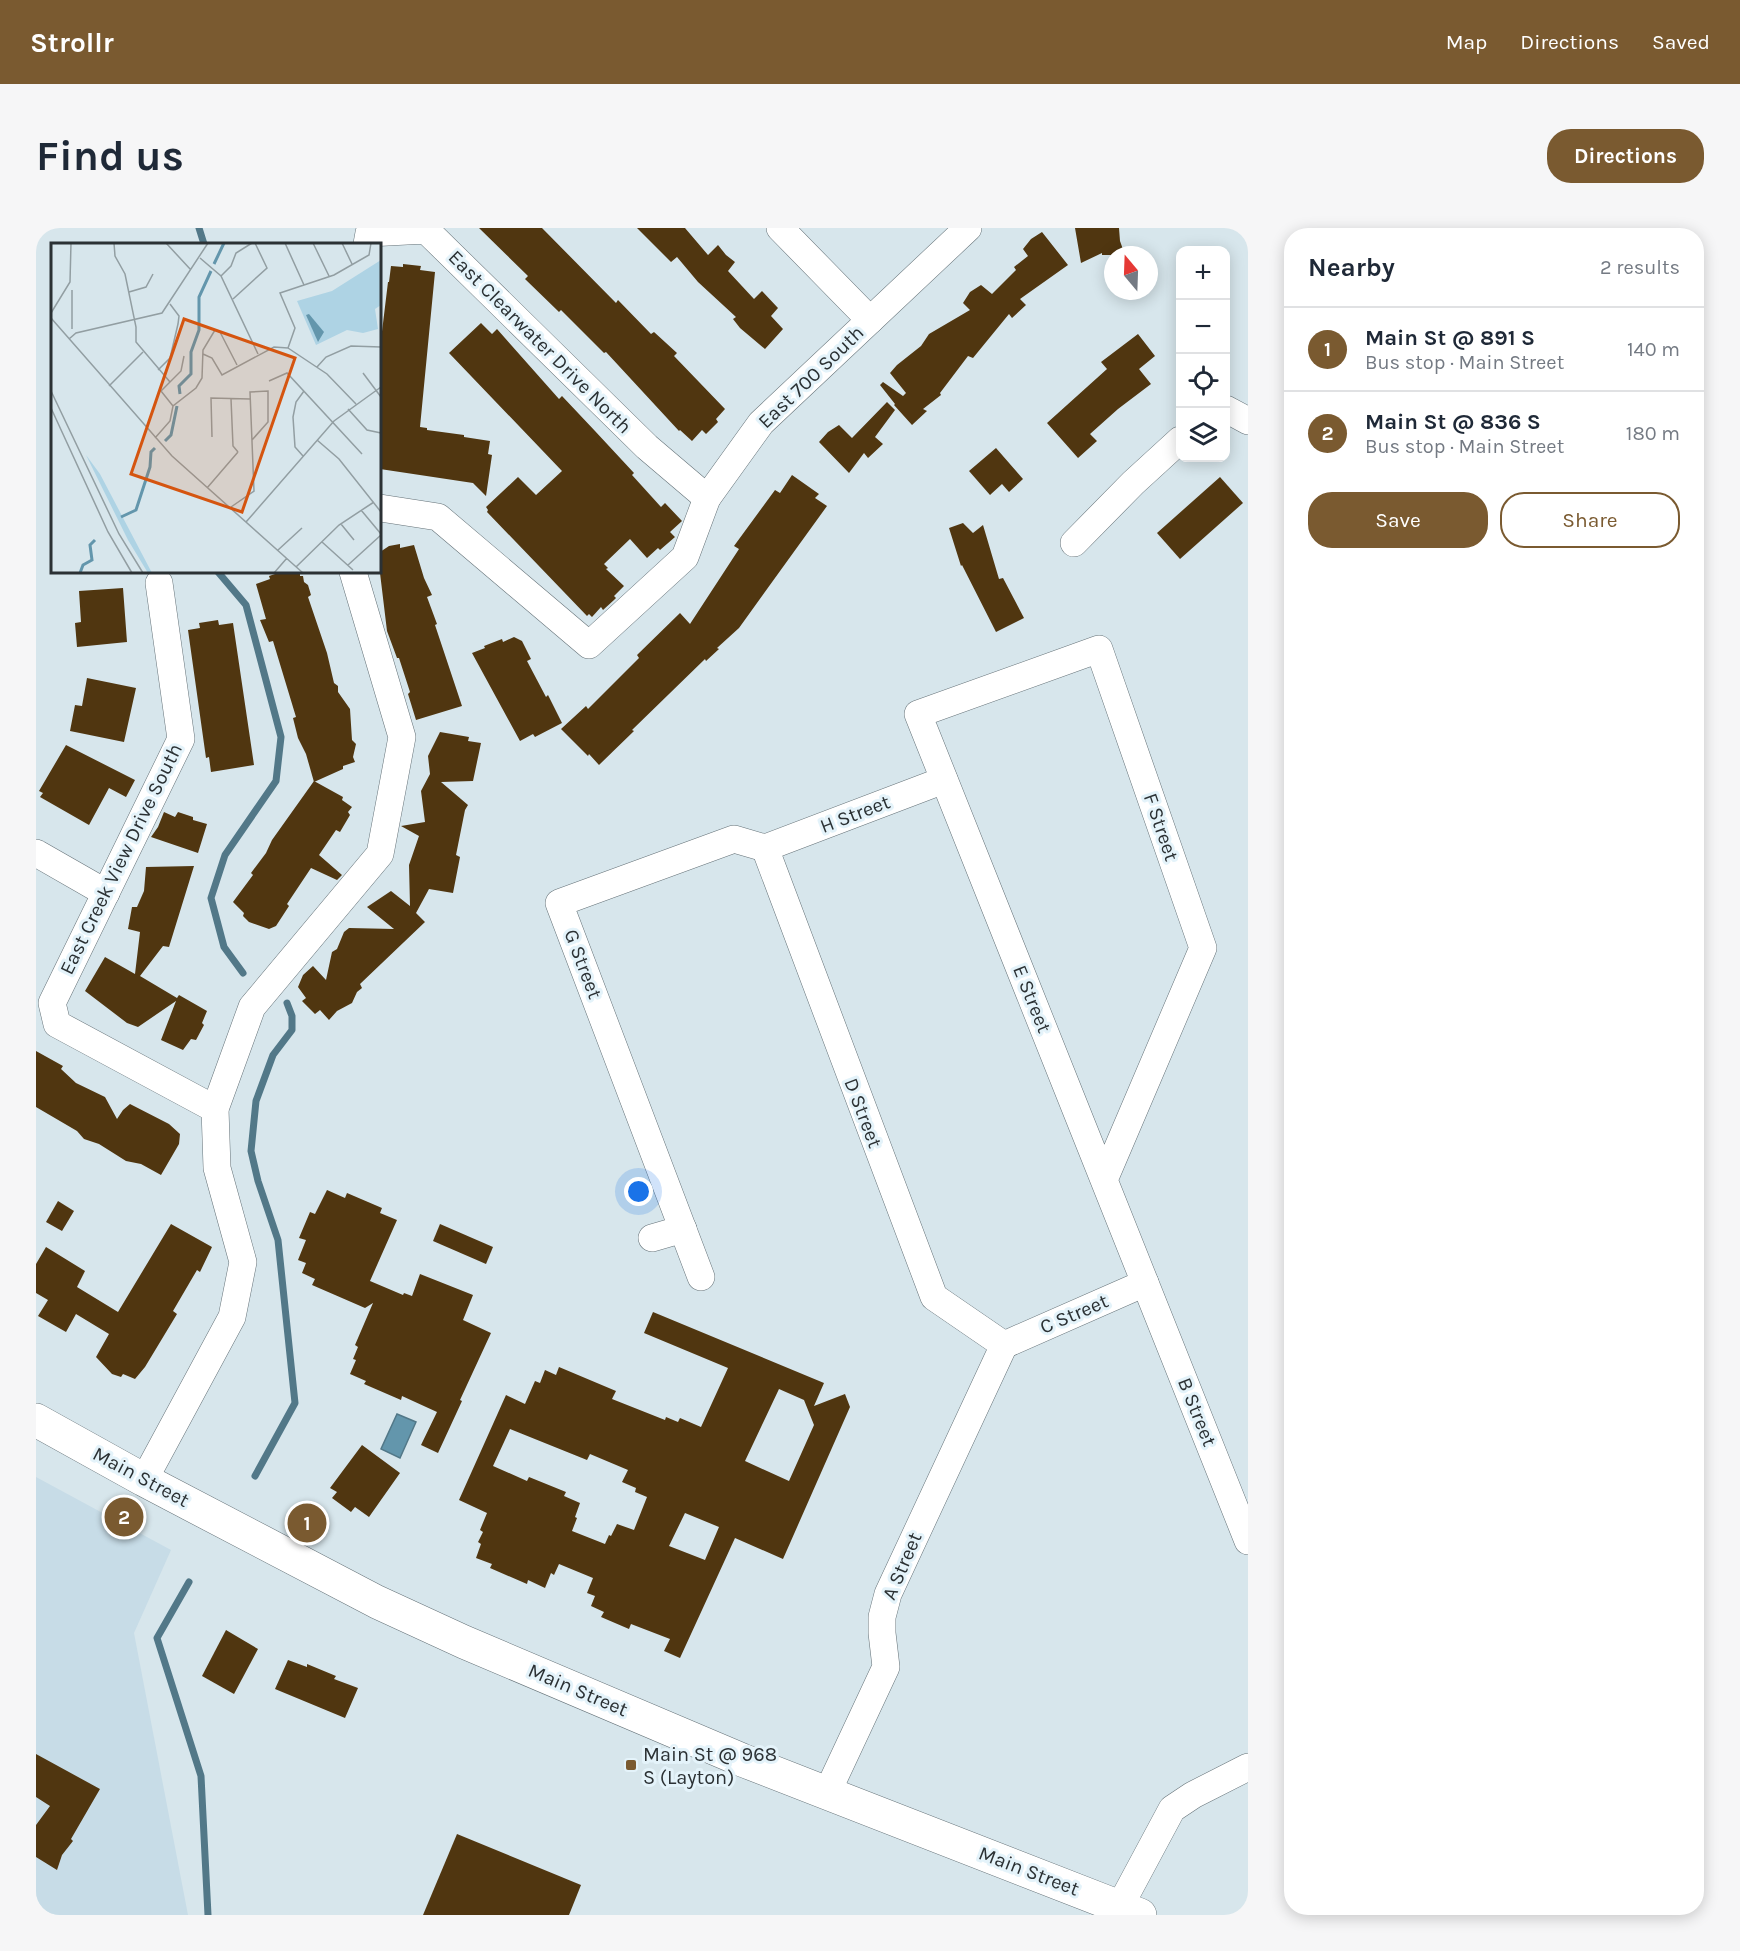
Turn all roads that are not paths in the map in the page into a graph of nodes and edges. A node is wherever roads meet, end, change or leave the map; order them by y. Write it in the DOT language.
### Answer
graph roads {
  1 [pos="780,228"];
  2 [pos="968,228"];
  3 [pos="367,243"];
  4 [pos="870,320"];
  5 [pos="1230,411"];
  6 [pos="1248,421"];
  7 [pos="1176,444"];
  8 [pos="707,498"];
  9 [pos="381,508"];
  10 [pos="1074,543"];
  11 [pos="353,573"];
  12 [pos="159,583"];
  13 [pos="918,714"];
  14 [pos="944,780"];
  15 [pos="765,848"];
  16 [pos="36,853"];
  17 [pos="106,892"];
  18 [pos="215,1109"];
  19 [pos="1104,1180"];
  20 [pos="683,1229"];
  21 [pos="652,1238"];
  22 [pos="701,1277"];
  23 [pos="1145,1283"];
  24 [pos="1004,1345"];
  25 [pos="36,1420"];
  26 [pos="144,1480"];
  27 [pos="1248,1541"];
  28 [pos="1248,1767"];
  29 [pos="827,1793"];
  30 [pos="1130,1911"];
  1 -- 4 [label="street"];
  2 -- 4 [label="street, East 700 South"];
  3 -- 8 [label="street, East Clearwater Drive North"];
  4 -- 8 [label="street, East 700 South"];
  5 -- 6 [label="street"];
  7 -- 10 [label="street"];
  8 -- 9 [label="street, East 700 South"];
  11 -- 18 [label="street"];
  12 -- 17 [label="street, East Creek View Drive South"];
  13 -- 14 [label="street, E Street"];
  13 -- 19 [label="street, F Street"];
  14 -- 15 [label="street, H Street"];
  14 -- 19 [label="street, E Street"];
  15 -- 20 [label="street, G Street"];
  15 -- 24 [label="street, D Street"];
  16 -- 17 [label="street"];
  17 -- 18 [label="street, East Creek View Drive South"];
  18 -- 26 [label="street"];
  19 -- 23 [label="street, E Street"];
  20 -- 21 [label="street"];
  20 -- 22 [label="street, G Street"];
  23 -- 24 [label="street, C Street"];
  23 -- 27 [label="street, B Street"];
  24 -- 29 [label="street, A Street"];
  25 -- 26 [label="main road, Main Street"];
  26 -- 29 [label="main road, Main Street"];
  28 -- 30 [label="street"];
  29 -- 30 [label="main road, Main Street"];
}
